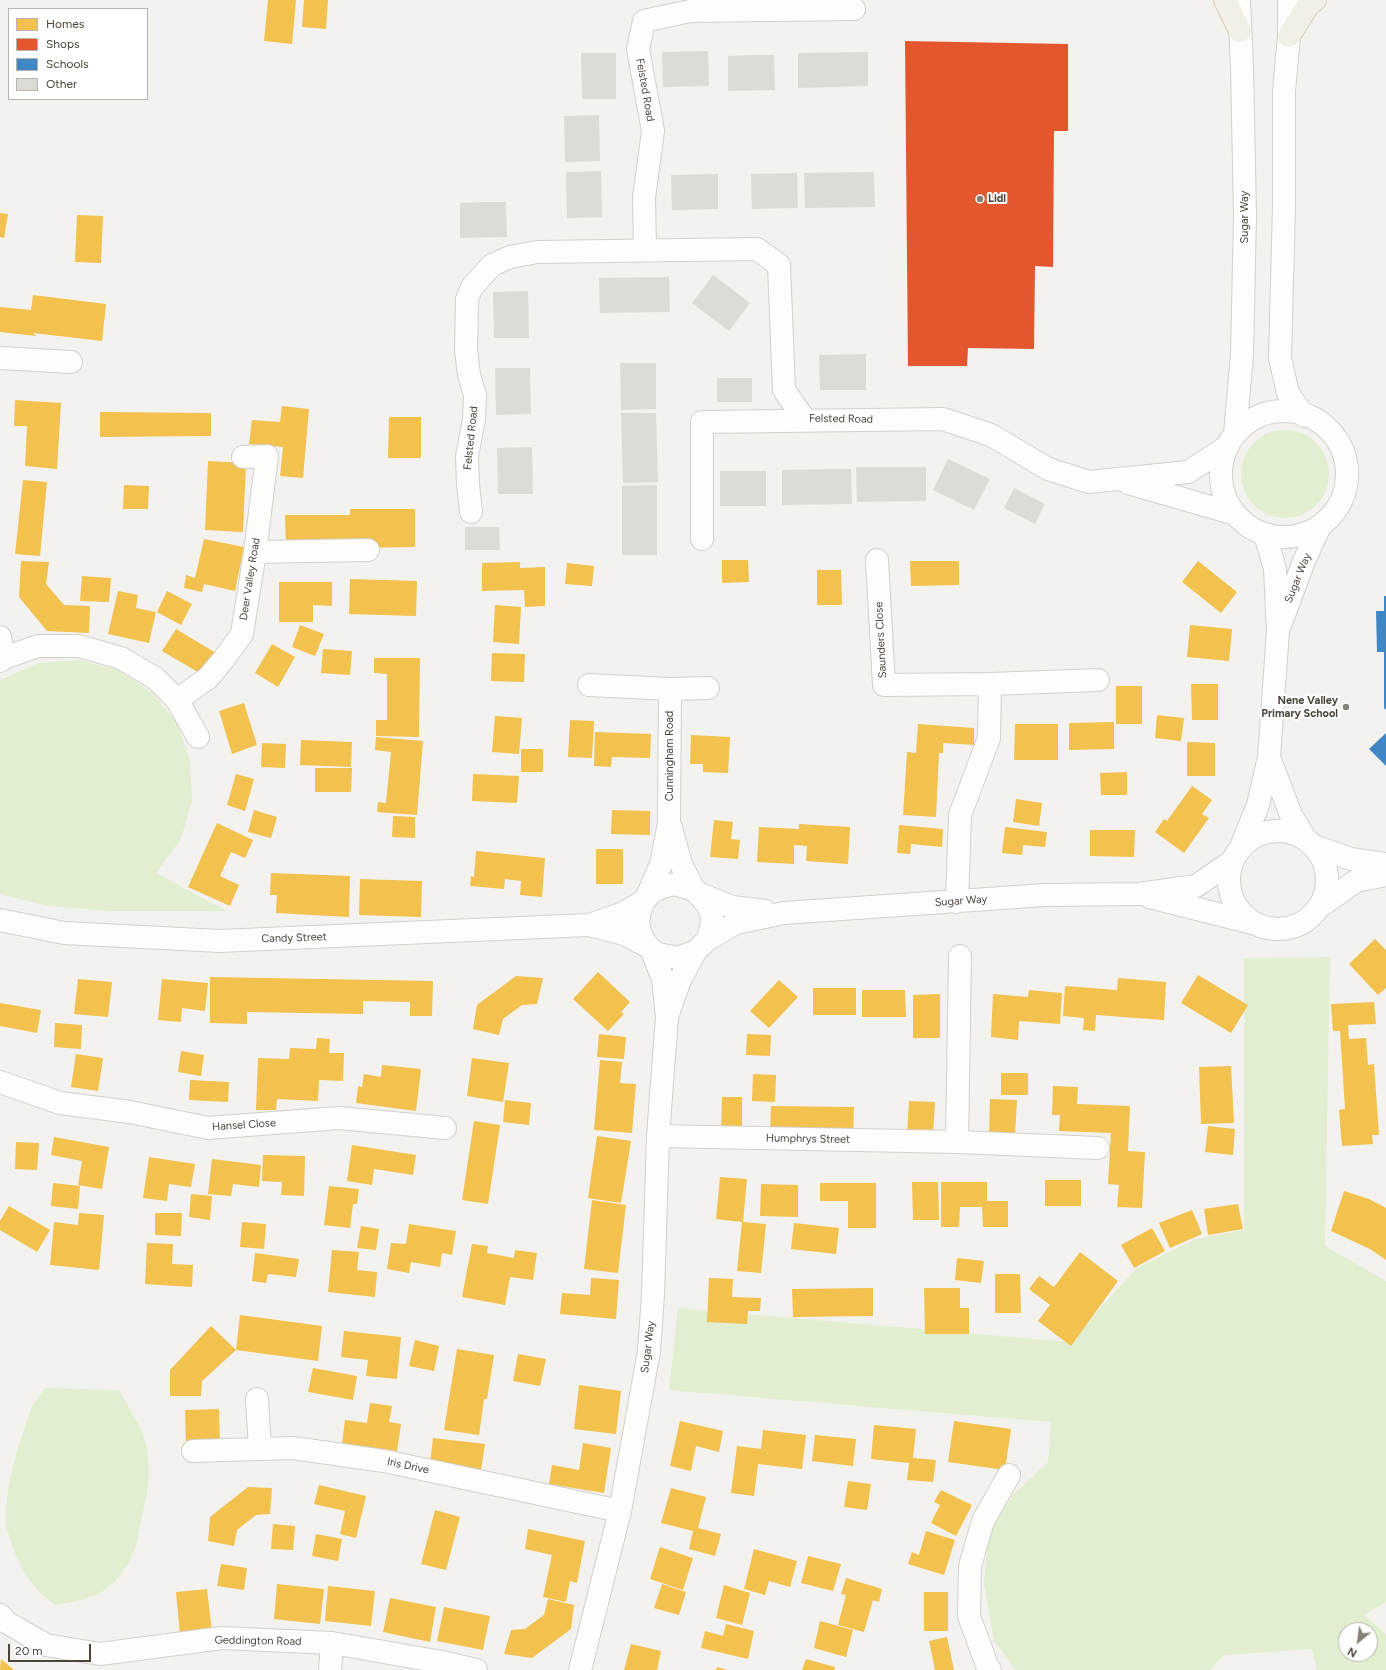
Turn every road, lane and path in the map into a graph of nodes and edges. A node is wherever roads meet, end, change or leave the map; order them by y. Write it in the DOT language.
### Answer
graph roads {
  1 [pos="1225,0"];
  2 [pos="1239,0"];
  3 [pos="1289,0"];
  4 [pos="1315,0"];
  5 [pos="854,10"];
  6 [pos="1240,32"];
  7 [pos="1289,36"];
  8 [pos="645,250"];
  9 [pos="0,358"];
  10 [pos="71,362"];
  11 [pos="1304,416"];
  12 [pos="805,420"];
  13 [pos="1231,440"];
  14 [pos="243,457"];
  15 [pos="1116,479"];
  16 [pos="471,512"];
  17 [pos="1235,514"];
  18 [pos="1320,526"];
  19 [pos="1266,534"];
  20 [pos="702,539"];
  21 [pos="368,550"];
  22 [pos="255,552"];
  23 [pos="877,560"];
  24 [pos="1278,631"];
  25 [pos="0,637"];
  26 [pos="2,660"];
  27 [pos="1098,680"];
  28 [pos="990,684"];
  29 [pos="589,685"];
  30 [pos="708,688"];
  31 [pos="670,689"];
  32 [pos="176,700"];
  33 [pos="198,737"];
  34 [pos="1269,757"];
  35 [pos="669,823"];
  36 [pos="1309,842"];
  37 [pos="1236,854"];
  38 [pos="1386,864"];
  39 [pos="1386,875"];
  40 [pos="696,891"];
  41 [pos="1139,894"];
  42 [pos="645,900"];
  43 [pos="956,902"];
  44 [pos="1318,908"];
  45 [pos="784,913"];
  46 [pos="0,920"];
  47 [pos="1254,923"];
  48 [pos="589,925"];
  49 [pos="701,946"];
  50 [pos="650,948"];
  51 [pos="960,956"];
  52 [pos="667,1017"];
  53 [pos="0,1082"];
  54 [pos="445,1128"];
  55 [pos="658,1136"];
  56 [pos="957,1142"];
  57 [pos="1098,1148"];
  58 [pos="257,1399"];
  59 [pos="260,1449"];
  60 [pos="193,1451"];
  61 [pos="1009,1475"];
  62 [pos="620,1511"];
  63 [pos="0,1615"];
  64 [pos="332,1642"];
  65 [pos="987,1669"];
  66 [pos="330,1670"];
  67 [pos="476,1670"];
  68 [pos="580,1670"];
  1 -- 6 [label="main road"];
  2 -- 6 [label="street, Sugar Way"];
  3 -- 7 [label="street"];
  4 -- 7 [label="main road"];
  5 -- 8 [label="street, Felsted Road"];
  6 -- 13 [label="street, Sugar Way"];
  7 -- 11 [label="street"];
  8 -- 12 [label="street, Felsted Road"];
  8 -- 16 [label="street, Felsted Road"];
  9 -- 10 [label="street"];
  11 -- 13 [label="street"];
  11 -- 18 [label="street"];
  12 -- 15 [label="street, Felsted Road"];
  12 -- 20 [label="street"];
  13 -- 15 [label="street, Felsted Road"];
  13 -- 17 [label="street"];
  14 -- 22 [label="street, Deer Valley Road"];
  15 -- 17 [label="street"];
  17 -- 19 [label="street"];
  18 -- 19 [label="street"];
  18 -- 24 [label="street, Sugar Way"];
  19 -- 24 [label="street, Sugar Way"];
  21 -- 22 [label="street"];
  22 -- 32 [label="street, Deer Valley Road"];
  23 -- 28 [label="street, Saunders Close"];
  24 -- 34 [label="street, Sugar Way"];
  25 -- 26 [label="street"];
  26 -- 32 [label="street"];
  27 -- 28 [label="street, Saunders Close"];
  28 -- 43 [label="street"];
  29 -- 31 [label="street"];
  30 -- 31 [label="street"];
  31 -- 35 [label="street, Cunningham Road"];
  32 -- 33 [label="street"];
  34 -- 36 [label="street, Sugar Way"];
  34 -- 37 [label="street, Sugar Way"];
  35 -- 40 [label="street, Cunningham Road"];
  35 -- 42 [label="street, Cunningham Road"];
  36 -- 37 [label="street"];
  36 -- 38 [label="street"];
  36 -- 44 [label="street"];
  37 -- 41 [label="street, Sugar Way"];
  37 -- 47 [label="street"];
  39 -- 44 [label="street"];
  40 -- 42 [label="street"];
  40 -- 45 [label="street, Sugar Way"];
  40 -- 49 [label="street"];
  41 -- 43 [label="street, Sugar Way"];
  41 -- 47 [label="street, Sugar Way"];
  42 -- 48 [label="street, Candy Street"];
  42 -- 50 [label="street"];
  43 -- 45 [label="street, Sugar Way"];
  44 -- 47 [label="street"];
  45 -- 49 [label="street, Sugar Way"];
  46 -- 48 [label="street, Candy Street"];
  48 -- 50 [label="street, Candy Street"];
  49 -- 50 [label="street"];
  49 -- 52 [label="street, Sugar Way"];
  50 -- 52 [label="street, Sugar Way"];
  51 -- 56 [label="street"];
  52 -- 55 [label="street, Sugar Way"];
  53 -- 54 [label="street, Hansel Close"];
  55 -- 56 [label="street, Humphrys Street"];
  55 -- 62 [label="street, Sugar Way"];
  56 -- 57 [label="street, Humphrys Street"];
  58 -- 59 [label="street"];
  59 -- 60 [label="street, Iris Drive"];
  59 -- 62 [label="street, Iris Drive"];
  61 -- 65 [label="street"];
  62 -- 68 [label="street, Sugar Way"];
  63 -- 64 [label="street, Geddington Road"];
  64 -- 66 [label="street"];
  64 -- 67 [label="street, Geddington Road"];
}
